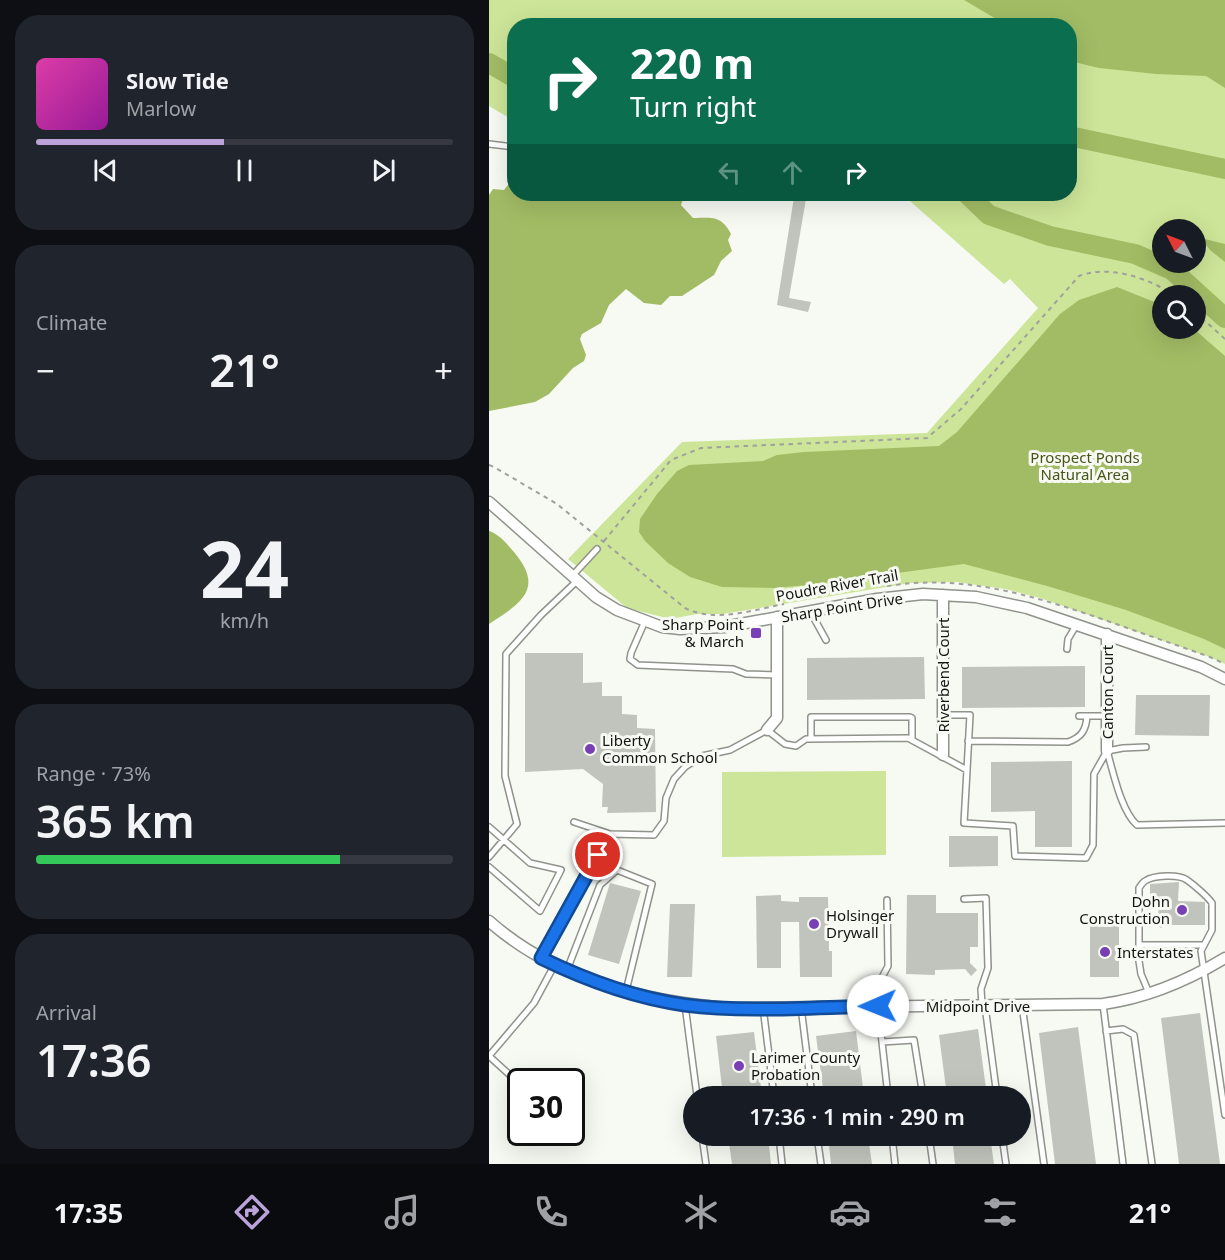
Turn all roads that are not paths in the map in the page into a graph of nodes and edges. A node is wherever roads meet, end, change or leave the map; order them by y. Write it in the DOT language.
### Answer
graph roads {
  1 [pos="489,144"];
  2 [pos="507,146"];
  3 [pos="489,502"];
  4 [pos="597,549"];
  5 [pos="574,579"];
  6 [pos="943,595"];
  7 [pos="810,611"];
  8 [pos="777,617"];
  9 [pos="645,621"];
  10 [pos="1077,624"];
  11 [pos="1107,634"];
  12 [pos="826,640"];
  13 [pos="1067,649"];
  14 [pos="777,675"];
  15 [pos="1225,678"];
  16 [pos="943,715"];
  17 [pos="1079,716"];
  18 [pos="1087,716"];
  19 [pos="1107,716"];
  20 [pos="767,730"];
  21 [pos="811,739"];
  22 [pos="912,740"];
  23 [pos="968,741"];
  24 [pos="1146,747"];
  25 [pos="1107,751"];
  26 [pos="943,755"];
  27 [pos="966,770"];
  28 [pos="574,822"];
  29 [pos="1225,823"];
  30 [pos="489,827"];
  31 [pos="610,834"];
  32 [pos="503,840"];
  33 [pos="489,857"];
  34 [pos="489,867"];
  35 [pos="964,899"];
  36 [pos="887,900"];
  37 [pos="489,921"];
  38 [pos="1139,945"];
  39 [pos="1203,945"];
  40 [pos="541,958"];
  41 [pos="1225,958"];
  42 [pos="555,964"];
  43 [pos="567,970"];
  44 [pos="1205,970"];
  45 [pos="625,991"];
  46 [pos="1149,993"];
  47 [pos="1103,1004"];
  48 [pos="685,1005"];
  49 [pos="1022,1005"];
  50 [pos="878,1006"];
  51 [pos="983,1006"];
  52 [pos="763,1007"];
  53 [pos="801,1007"];
  54 [pos="1106,1031"];
  55 [pos="882,1042"];
  56 [pos="489,1056"];
  57 [pos="507,1072"];
  58 [pos="696,1086"];
  59 [pos="773,1086"];
  60 [pos="811,1086"];
  61 [pos="887,1086"];
  62 [pos="921,1086"];
  63 [pos="995,1086"];
  64 [pos="1225,1115"];
  65 [pos="703,1146"];
  66 [pos="780,1146"];
  67 [pos="818,1146"];
  68 [pos="893,1146"];
  69 [pos="930,1146"];
  70 [pos="1003,1146"];
  71 [pos="706,1164"];
  72 [pos="782,1164"];
  73 [pos="821,1164"];
  74 [pos="895,1164"];
  75 [pos="933,1164"];
  76 [pos="1006,1164"];
  77 [pos="1044,1164"];
  78 [pos="1123,1164"];
  79 [pos="1152,1164"];
  1 -- 2 [label="lane"];
  3 -- 5 [label="street, Sharp Point Drive"];
  4 -- 5 [label="lane"];
  5 -- 9 [label="street, Sharp Point Drive"];
  5 -- 32 [label="lane"];
  6 -- 7 [label="street, Sharp Point Drive"];
  6 -- 10 [label="street, Sharp Point Drive"];
  6 -- 16 [label="street, Riverbend Court"];
  7 -- 8 [label="street, Sharp Point Drive"];
  7 -- 12 [label="lane"];
  8 -- 9 [label="street, Sharp Point Drive"];
  8 -- 14 [label="street"];
  9 -- 14 [label="lane"];
  10 -- 11 [label="street, Sharp Point Drive"];
  10 -- 13 [label="lane"];
  11 -- 15 [label="street, Sharp Point Drive"];
  11 -- 19 [label="street, Canton Court"];
  14 -- 20 [label="street"];
  16 -- 23 [label="lane"];
  16 -- 26 [label="street, Riverbend Court"];
  17 -- 18 [label="lane"];
  18 -- 19 [label="lane"];
  18 -- 23 [label="lane"];
  19 -- 25 [label="street, Canton Court"];
  20 -- 21 [label="lane"];
  20 -- 31 [label="lane"];
  21 -- 22 [label="lane"];
  21 -- 22 [label="lane"];
  22 -- 26 [label="lane"];
  23 -- 27 [label="lane"];
  24 -- 25 [label="lane"];
  25 -- 27 [label="lane"];
  25 -- 29 [label="lane"];
  26 -- 27 [label="lane"];
  28 -- 31 [label="lane"];
  30 -- 32 [label="lane"];
  31 -- 40 [label="lane"];
  32 -- 33 [label="lane"];
  32 -- 34 [label="lane"];
  35 -- 51 [label="lane"];
  36 -- 50 [label="lane"];
  37 -- 40 [label="street, Midpoint Drive"];
  38 -- 39 [label="lane"];
  38 -- 39 [label="lane"];
  38 -- 46 [label="lane"];
  39 -- 44 [label="lane"];
  40 -- 42 [label="street, Midpoint Drive"];
  41 -- 44 [label="street, Midpoint Drive"];
  42 -- 43 [label="street, Midpoint Drive"];
  42 -- 56 [label="lane"];
  43 -- 45 [label="street, Midpoint Drive"];
  43 -- 45 [label="lane"];
  44 -- 46 [label="street, Midpoint Drive"];
  44 -- 64 [label="lane"];
  45 -- 48 [label="street, Midpoint Drive"];
  46 -- 47 [label="street, Midpoint Drive"];
  47 -- 49 [label="street, Midpoint Drive"];
  47 -- 54 [label="lane"];
  48 -- 52 [label="street, Midpoint Drive"];
  48 -- 58 [label="lane"];
  49 -- 51 [label="street, Midpoint Drive"];
  49 -- 77 [label="lane"];
  50 -- 51 [label="street, Midpoint Drive"];
  50 -- 53 [label="street, Midpoint Drive"];
  50 -- 55 [label="lane"];
  51 -- 63 [label="lane"];
  52 -- 53 [label="street, Midpoint Drive"];
  52 -- 59 [label="lane"];
  53 -- 60 [label="lane"];
  54 -- 78 [label="lane"];
  54 -- 79 [label="lane"];
  55 -- 61 [label="lane"];
  55 -- 62 [label="lane"];
  56 -- 57 [label="lane"];
  65 -- 71 [label="lane"];
  66 -- 72 [label="lane"];
  67 -- 73 [label="lane"];
  68 -- 74 [label="lane"];
  69 -- 75 [label="lane"];
  70 -- 76 [label="lane"];
}
